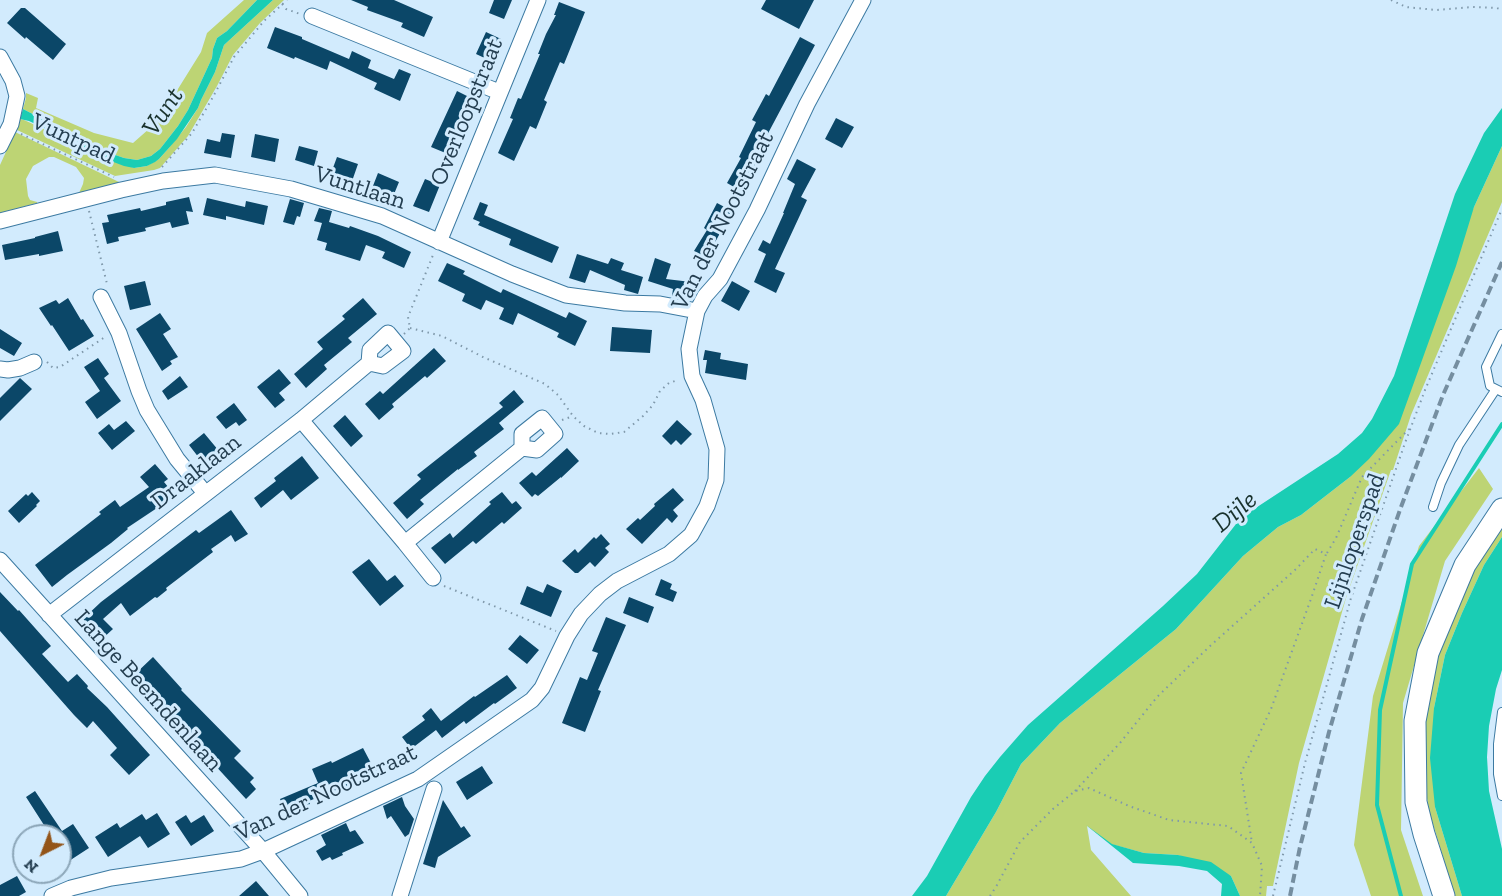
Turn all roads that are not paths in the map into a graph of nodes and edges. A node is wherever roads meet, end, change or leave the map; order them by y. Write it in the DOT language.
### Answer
graph roads {
  1 [pos="538,0"];
  2 [pos="863,0"];
  3 [pos="312,16"];
  4 [pos="0,57"];
  5 [pos="499,92"];
  6 [pos="0,146"];
  7 [pos="0,221"];
  8 [pos="439,242"];
  9 [pos="101,297"];
  10 [pos="697,311"];
  11 [pos="1502,334"];
  12 [pos="396,342"];
  13 [pos="34,362"];
  14 [pos="3,372"];
  15 [pos="1499,390"];
  16 [pos="302,420"];
  17 [pos="522,448"];
  18 [pos="206,493"];
  19 [pos="1432,507"];
  20 [pos="1502,508"];
  21 [pos="405,543"];
  22 [pos="0,560"];
  23 [pos="433,578"];
  24 [pos="49,615"];
  25 [pos="1502,712"];
  26 [pos="434,789"];
  27 [pos="1502,796"];
  28 [pos="263,851"];
  29 [pos="1442,890"];
  30 [pos="52,896"];
  31 [pos="300,896"];
  32 [pos="400,896"];
  1 -- 5 [label="street, Overloopstraat"];
  2 -- 10 [label="street, Van der Nootstraat"];
  3 -- 5 [label="street"];
  4 -- 6 [label="street"];
  5 -- 8 [label="street, Overloopstraat"];
  7 -- 8 [label="street, Vuntlaan"];
  8 -- 10 [label="street, Vuntlaan"];
  9 -- 18 [label="street"];
  10 -- 28 [label="street, Van der Nootstraat"];
  11 -- 15 [label="lane"];
  12 -- 16 [label="street, Draaklaan"];
  13 -- 14 [label="street"];
  15 -- 19 [label="lane"];
  16 -- 18 [label="street, Draaklaan"];
  16 -- 21 [label="street"];
  17 -- 21 [label="street"];
  18 -- 24 [label="street, Draaklaan"];
  20 -- 29 [label="street"];
  21 -- 23 [label="street"];
  22 -- 24 [label="street, Lange Beemdenlaan"];
  24 -- 28 [label="street, Lange Beemdenlaan"];
  25 -- 27 [label="lane"];
  26 -- 32 [label="street"];
  28 -- 30 [label="street, Van der Nootstraat"];
  28 -- 31 [label="street, Lange Beemdenlaan"];
}
